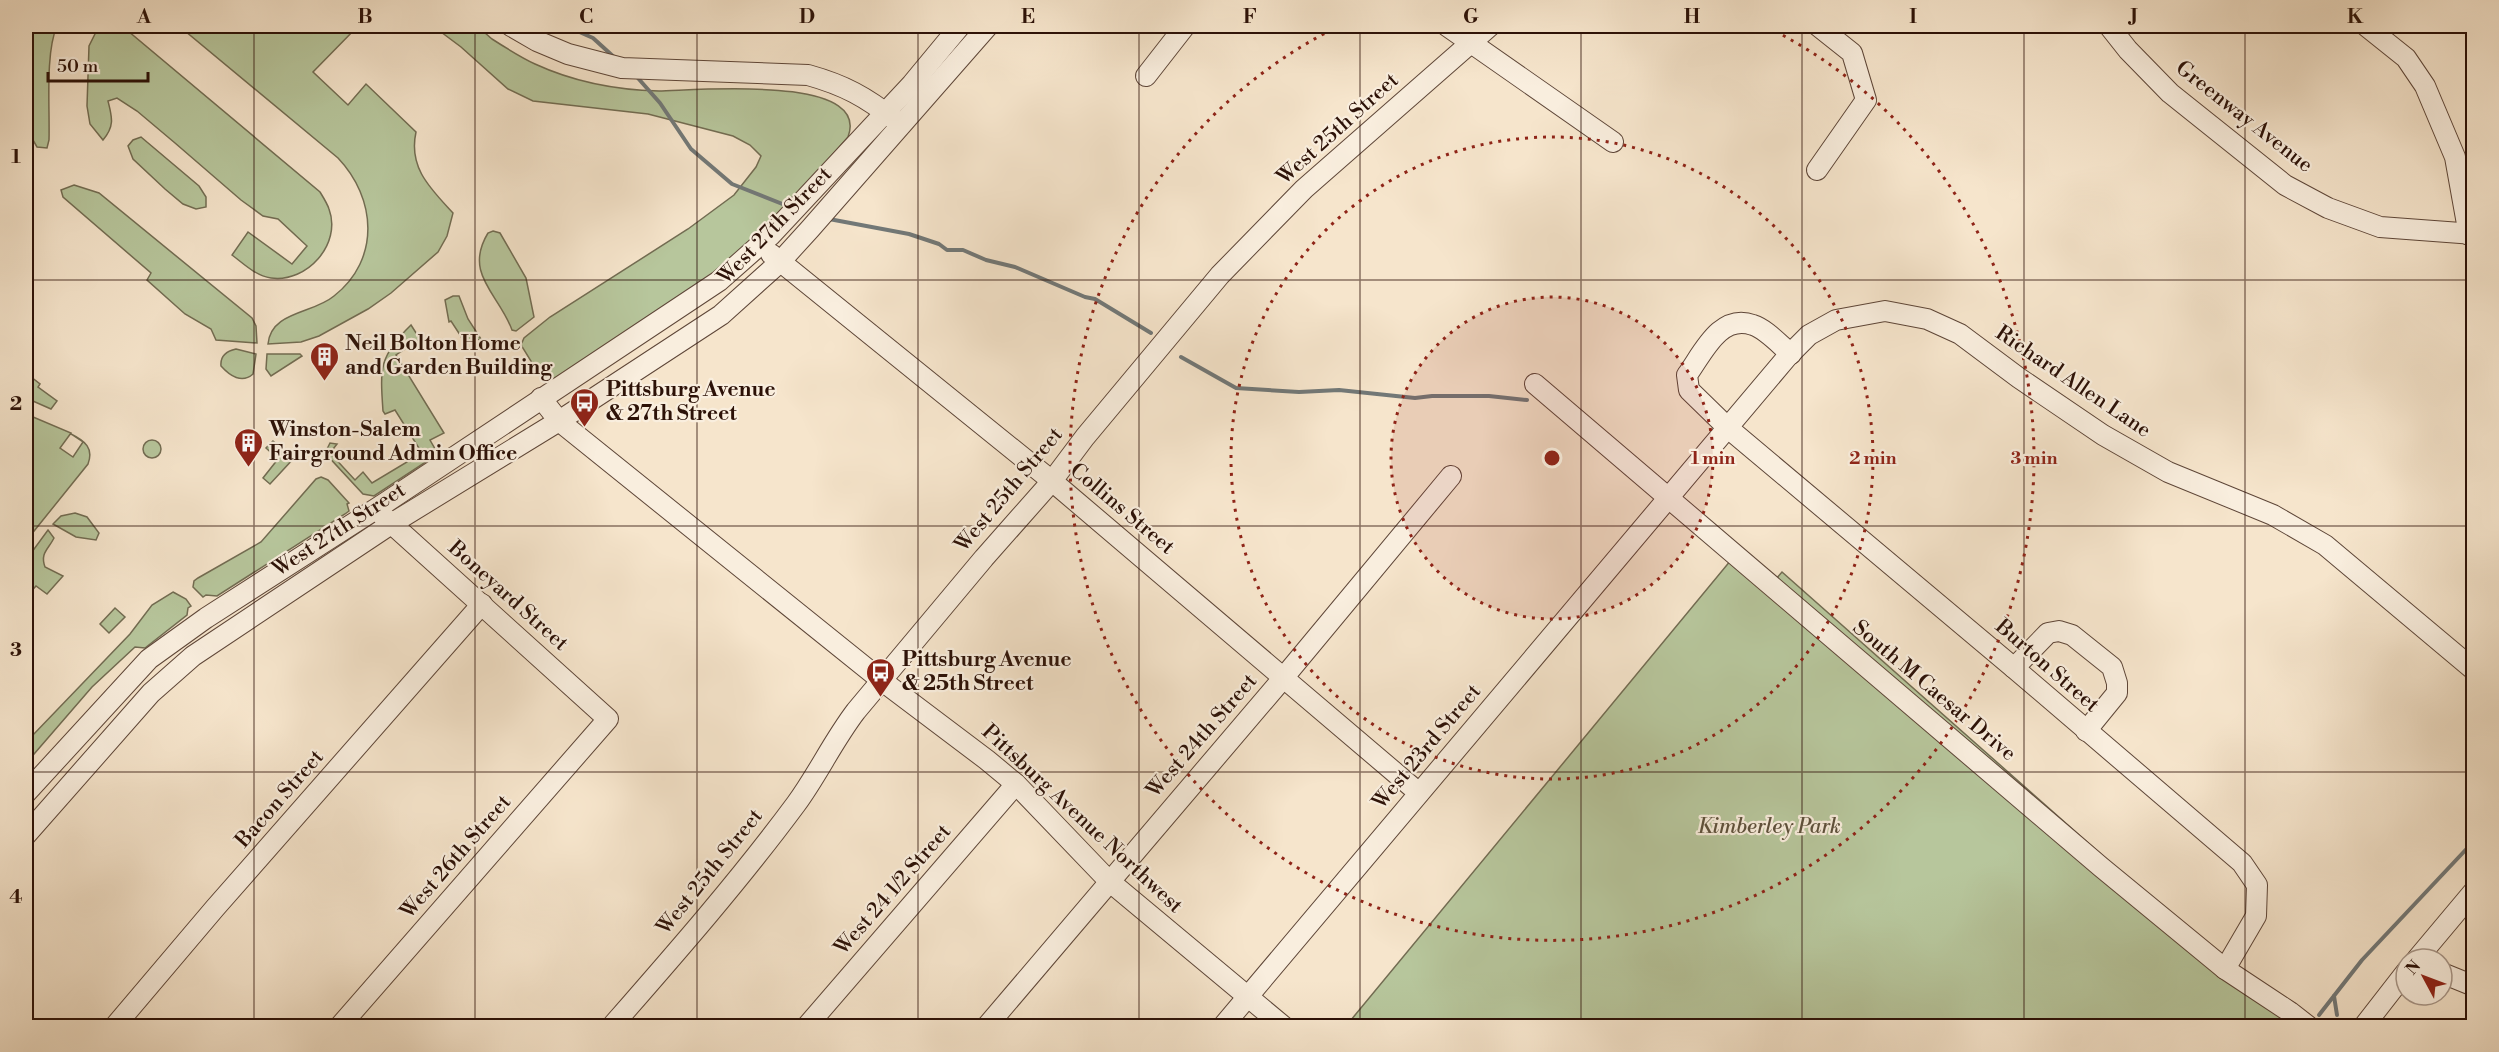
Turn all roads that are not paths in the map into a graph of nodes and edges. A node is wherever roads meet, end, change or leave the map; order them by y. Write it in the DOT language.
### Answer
graph roads {
  1 [pos="511,26"];
  2 [pos="960,26"];
  3 [pos="988,26"];
  4 [pos="1185,26"];
  5 [pos="1447,26"];
  6 [pos="1490,26"];
  7 [pos="1818,26"];
  8 [pos="2109,26"];
  9 [pos="2366,26"];
  10 [pos="1471,44"];
  11 [pos="1146,76"];
  12 [pos="885,112"];
  13 [pos="901,125"];
  14 [pos="1614,142"];
  15 [pos="1817,170"];
  16 [pos="2471,235"];
  17 [pos="761,244"];
  18 [pos="780,262"];
  19 [pos="1791,354"];
  20 [pos="1535,384"];
  21 [pos="541,398"];
  22 [pos="559,421"];
  23 [pos="1728,428"];
  24 [pos="1451,476"];
  25 [pos="1052,481"];
  26 [pos="1669,499"];
  27 [pos="376,509"];
  28 [pos="391,524"];
  29 [pos="483,604"];
  30 [pos="2014,668"];
  31 [pos="2474,670"];
  32 [pos="1284,677"];
  33 [pos="881,680"];
  34 [pos="608,719"];
  35 [pos="2086,731"];
  36 [pos="1016,784"];
  37 [pos="1419,793"];
  38 [pos="26,794"];
  39 [pos="26,835"];
  40 [pos="1109,881"];
  41 [pos="2474,891"];
  42 [pos="2426,947"];
  43 [pos="2225,969"];
  44 [pos="2454,978"];
  45 [pos="2474,986"];
  46 [pos="2394,987"];
  47 [pos="1248,998"];
  48 [pos="115,1026"];
  49 [pos="340,1026"];
  50 [pos="612,1026"];
  51 [pos="807,1026"];
  52 [pos="987,1026"];
  53 [pos="1223,1026"];
  54 [pos="1283,1026"];
  55 [pos="2308,1026"];
  56 [pos="2364,1026"];
  1 -- 12 [label="street"];
  2 -- 12 [label="street, West 27th Street"];
  3 -- 13 [label="street, West 27th Street"];
  4 -- 11 [label="street"];
  5 -- 10 [label="street"];
  6 -- 10 [label="street, West 25th Street"];
  7 -- 15 [label="street"];
  8 -- 16 [label="street, Greenway Avenue"];
  9 -- 16 [label="street"];
  10 -- 14 [label="street"];
  10 -- 25 [label="street, West 25th Street"];
  12 -- 13 [label="street"];
  12 -- 17 [label="street, West 27th Street"];
  13 -- 18 [label="street, West 27th Street"];
  17 -- 18 [label="street, Collins Street"];
  17 -- 21 [label="street, West 27th Street"];
  18 -- 22 [label="street, West 27th Street"];
  18 -- 25 [label="street, Collins Street"];
  19 -- 23 [label="street, Richard Allen Lane"];
  19 -- 23 [label="street, Burton Street"];
  19 -- 31 [label="street, Richard Allen Lane"];
  20 -- 26 [label="street, South M Caesar Drive"];
  21 -- 22 [label="street, Pittsburg Avenue Northwest"];
  21 -- 27 [label="street, West 27th Street"];
  22 -- 28 [label="street, West 27th Street"];
  22 -- 33 [label="street, Pittsburg Avenue Northwest"];
  23 -- 26 [label="street, Richard Allen Lane"];
  23 -- 30 [label="street, Burton Street"];
  24 -- 32 [label="street, West 24th Street"];
  25 -- 32 [label="street, Collins Street"];
  25 -- 33 [label="street, West 25th Street"];
  26 -- 37 [label="street, West 23rd Street"];
  26 -- 43 [label="street, South M Caesar Drive"];
  27 -- 28 [label="street, Boneyard Street"];
  27 -- 38 [label="street, West 27th Street"];
  28 -- 29 [label="street, Boneyard Street"];
  28 -- 39 [label="street, West 27th Street"];
  29 -- 34 [label="street, Boneyard Street"];
  29 -- 48 [label="street, Bacon Street"];
  30 -- 35 [label="street, Burton Street"];
  30 -- 35 [label="street"];
  32 -- 37 [label="street, Collins Street"];
  32 -- 40 [label="street, West 24th Street"];
  33 -- 36 [label="street, Pittsburg Avenue Northwest"];
  33 -- 50 [label="street, West 25th Street"];
  34 -- 49 [label="street, West 26th Street"];
  35 -- 43 [label="street, Burton Street"];
  36 -- 40 [label="street, Pittsburg Avenue Northwest"];
  36 -- 51 [label="street, West 24 1/2 Street"];
  37 -- 47 [label="street, West 23rd Street"];
  40 -- 47 [label="street, Pittsburg Avenue Northwest"];
  40 -- 52 [label="street, West 24th Street"];
  41 -- 42 [label="street"];
  43 -- 55 [label="street, South M Caesar Drive"];
  44 -- 45 [label="street"];
  46 -- 56 [label="street"];
  47 -- 53 [label="street, West 23rd Street"];
  47 -- 54 [label="street, Pittsburg Avenue Northwest"];
}
